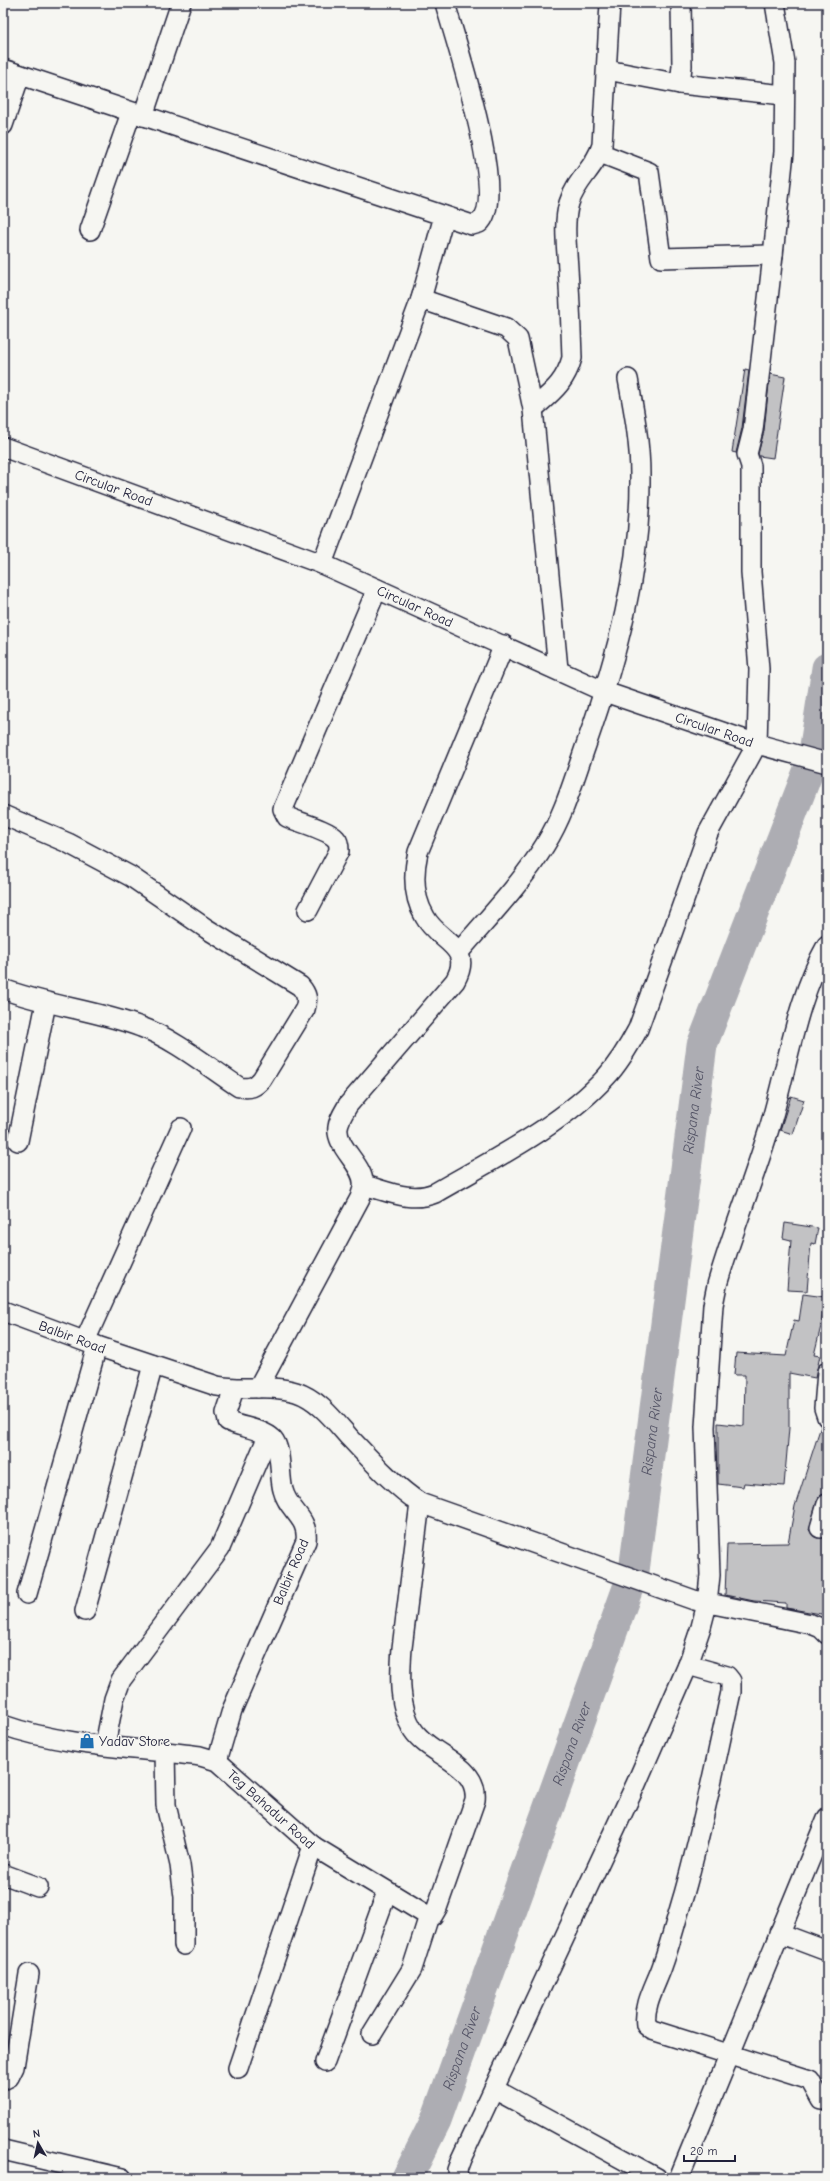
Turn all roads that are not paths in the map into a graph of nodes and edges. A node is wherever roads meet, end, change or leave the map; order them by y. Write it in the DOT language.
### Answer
graph roads {
  1 [pos="445,3"];
  2 [pos="610,3"];
  3 [pos="681,3"];
  4 [pos="775,3"];
  5 [pos="177,4"];
  6 [pos="607,70"];
  7 [pos="11,72"];
  8 [pos="680,84"];
  9 [pos="784,95"];
  10 [pos="137,114"];
  11 [pos="3,125"];
  12 [pos="600,153"];
  13 [pos="444,216"];
  14 [pos="90,230"];
  15 [pos="773,255"];
  16 [pos="421,299"];
  17 [pos="628,379"];
  18 [pos="533,409"];
  19 [pos="3,447"];
  20 [pos="322,564"];
  21 [pos="377,589"];
  22 [pos="504,645"];
  23 [pos="558,669"];
  24 [pos="605,692"];
  25 [pos="757,744"];
  26 [pos="827,763"];
  27 [pos="3,815"];
  28 [pos="308,910"];
  29 [pos="827,945"];
  30 [pos="459,952"];
  31 [pos="3,989"];
  32 [pos="46,1003"];
  33 [pos="181,1128"];
  34 [pos="18,1141"];
  35 [pos="364,1185"];
  36 [pos="3,1311"];
  37 [pos="91,1344"];
  38 [pos="153,1365"];
  39 [pos="827,1372"];
  40 [pos="258,1388"];
  41 [pos="234,1389"];
  42 [pos="827,1417"];
  43 [pos="268,1436"];
  44 [pos="420,1503"];
  45 [pos="827,1504"];
  46 [pos="820,1528"];
  47 [pos="28,1594"];
  48 [pos="701,1602"];
  49 [pos="85,1611"];
  50 [pos="825,1626"];
  51 [pos="688,1665"];
  52 [pos="3,1725"];
  53 [pos="105,1745"];
  54 [pos="165,1751"];
  55 [pos="217,1761"];
  56 [pos="827,1818"];
  57 [pos="313,1846"];
  58 [pos="3,1874"];
  59 [pos="38,1887"];
  60 [pos="387,1892"];
  61 [pos="427,1915"];
  62 [pos="779,1933"];
  63 [pos="184,1945"];
  64 [pos="827,1951"];
  65 [pos="29,1974"];
  66 [pos="372,2034"];
  67 [pos="730,2055"];
  68 [pos="325,2062"];
  69 [pos="238,2068"];
  70 [pos="3,2080"];
  71 [pos="494,2089"];
  72 [pos="827,2100"];
  73 [pos="3,2150"];
  74 [pos="122,2178"];
  75 [pos="458,2178"];
  76 [pos="657,2178"];
  77 [pos="679,2178"];
  1 -- 13 [label="street"];
  2 -- 6 [label="street"];
  3 -- 8 [label="street"];
  4 -- 9 [label="street"];
  5 -- 10 [label="street"];
  6 -- 8 [label="street"];
  6 -- 12 [label="street"];
  7 -- 10 [label="street"];
  7 -- 11 [label="street"];
  8 -- 9 [label="street"];
  9 -- 15 [label="street"];
  10 -- 13 [label="street"];
  10 -- 14 [label="street"];
  12 -- 15 [label="street"];
  12 -- 18 [label="street"];
  13 -- 16 [label="street"];
  15 -- 25 [label="street"];
  16 -- 18 [label="street"];
  16 -- 20 [label="street"];
  17 -- 24 [label="street"];
  18 -- 23 [label="street"];
  19 -- 20 [label="street, Circular Road"];
  20 -- 21 [label="street, Circular Road"];
  21 -- 22 [label="street, Circular Road"];
  21 -- 28 [label="street"];
  22 -- 23 [label="street, Circular Road"];
  22 -- 30 [label="street"];
  23 -- 24 [label="street, Circular Road"];
  24 -- 25 [label="street, Circular Road"];
  24 -- 30 [label="street"];
  25 -- 26 [label="street, Circular Road"];
  25 -- 35 [label="street"];
  27 -- 32 [label="street"];
  29 -- 48 [label="street"];
  30 -- 35 [label="street"];
  31 -- 32 [label="street"];
  32 -- 34 [label="street"];
  33 -- 37 [label="street"];
  35 -- 40 [label="street"];
  36 -- 37 [label="street, Balbir Road"];
  37 -- 38 [label="street, Balbir Road"];
  37 -- 47 [label="street"];
  38 -- 41 [label="street, Balbir Road"];
  38 -- 49 [label="street"];
  39 -- 42 [label="street"];
  40 -- 41 [label="street, Balbir Road"];
  40 -- 44 [label="street, Balbir Road"];
  41 -- 43 [label="street"];
  43 -- 53 [label="street"];
  43 -- 55 [label="street, Balbir Road"];
  44 -- 48 [label="street, Balbir Road"];
  44 -- 61 [label="street"];
  45 -- 46 [label="street"];
  48 -- 50 [label="street, Balbir Road"];
  48 -- 51 [label="street"];
  51 -- 67 [label="street"];
  51 -- 71 [label="street"];
  52 -- 53 [label="street, Teg Bahadur Road"];
  53 -- 54 [label="street, Teg Bahadur Road"];
  54 -- 55 [label="street, Teg Bahadur Road"];
  54 -- 63 [label="street"];
  55 -- 57 [label="street, Teg Bahadur Road"];
  56 -- 62 [label="street"];
  57 -- 60 [label="street, Teg Bahadur Road"];
  57 -- 69 [label="street"];
  58 -- 59 [label="street"];
  60 -- 61 [label="street, Teg Bahadur Road"];
  60 -- 68 [label="street"];
  61 -- 66 [label="street"];
  62 -- 64 [label="street"];
  62 -- 67 [label="street"];
  65 -- 70 [label="street"];
  67 -- 72 [label="street"];
  67 -- 77 [label="street"];
  71 -- 75 [label="street"];
  71 -- 76 [label="street"];
  73 -- 74 [label="street"];
}
